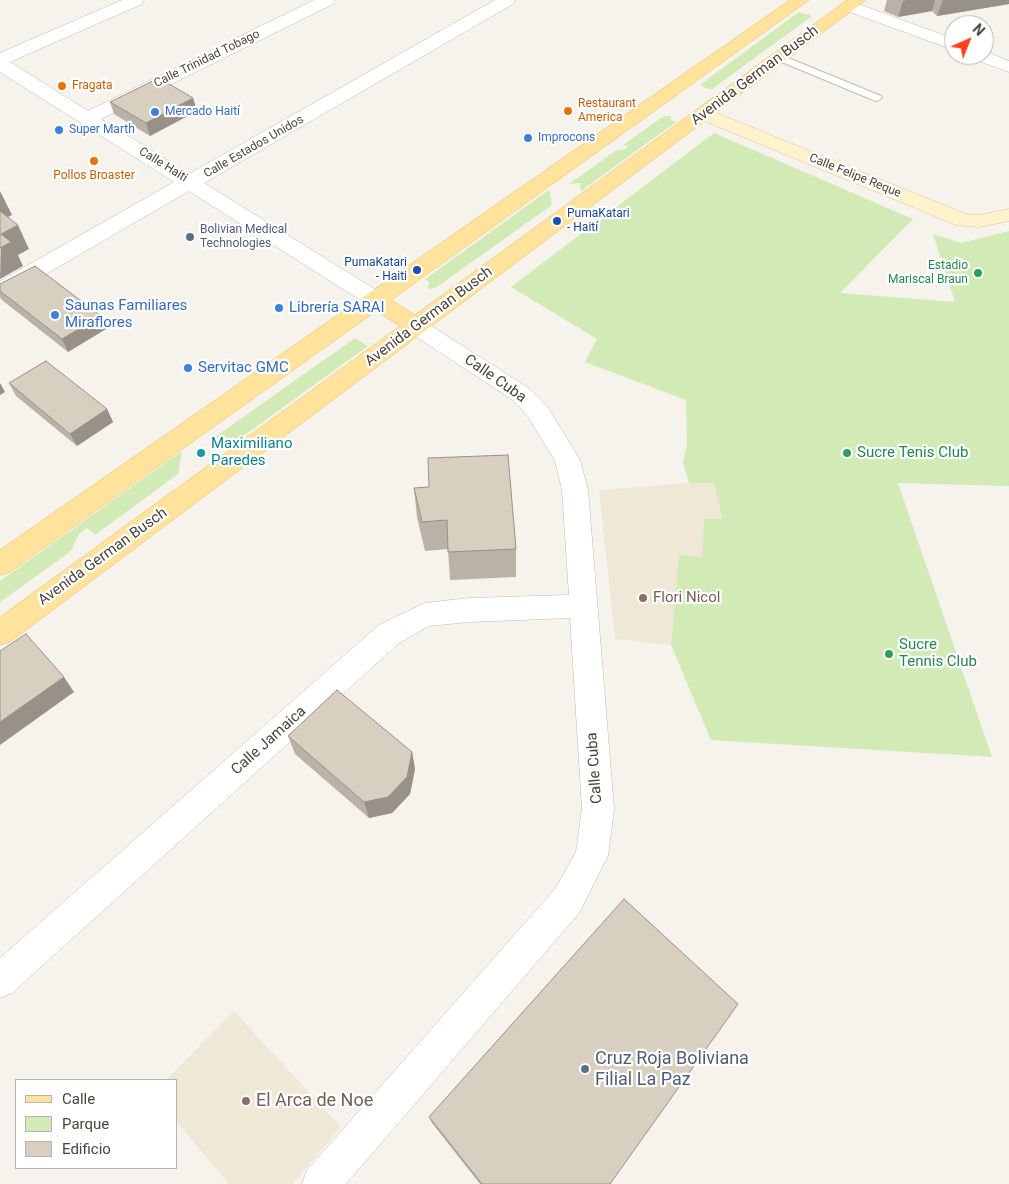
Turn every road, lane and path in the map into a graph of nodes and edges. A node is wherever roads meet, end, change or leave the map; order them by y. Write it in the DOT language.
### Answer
graph roads {
  1 [pos="136,0"];
  2 [pos="327,0"];
  3 [pos="507,0"];
  4 [pos="802,0"];
  5 [pos="833,0"];
  6 [pos="854,3"];
  7 [pos="944,41"];
  8 [pos="994,57"];
  9 [pos="780,58"];
  10 [pos="1009,59"];
  11 [pos="0,60"];
  12 [pos="994,61"];
  13 [pos="0,64"];
  14 [pos="1009,67"];
  15 [pos="877,98"];
  16 [pos="685,105"];
  17 [pos="88,118"];
  18 [pos="191,183"];
  19 [pos="1009,215"];
  20 [pos="0,291"];
  21 [pos="376,300"];
  22 [pos="417,327"];
  23 [pos="0,564"];
  24 [pos="583,606"];
  25 [pos="0,633"];
  26 [pos="0,982"];
  27 [pos="321,1184"];
  1 -- 11 [label="street"];
  2 -- 17 [label="street, Calle Trinidad Tobago"];
  3 -- 18 [label="street, Calle Estados Unidos"];
  4 -- 16 [label="main road, Avenida German Busch"];
  5 -- 6 [label="main road"];
  6 -- 7 [label="street"];
  6 -- 9 [label="main road, Avenida German Busch"];
  8 -- 10 [label="street"];
  9 -- 15 [label="lane"];
  9 -- 16 [label="main road, Avenida German Busch"];
  12 -- 14 [label="street"];
  13 -- 17 [label="street, Calle Haiti"];
  16 -- 19 [label="main road, Calle Felipe Reque"];
  16 -- 21 [label="main road, Avenida German Busch"];
  16 -- 22 [label="main road, Avenida German Busch"];
  17 -- 18 [label="street, Calle Haiti"];
  18 -- 20 [label="street, Calle Estados Unidos"];
  18 -- 21 [label="street, Calle Haiti"];
  21 -- 22 [label="main road"];
  21 -- 23 [label="main road, Avenida German Busch"];
  22 -- 24 [label="street, Calle Cuba"];
  22 -- 25 [label="main road, Avenida German Busch"];
  24 -- 26 [label="street, Calle Jamaica"];
  24 -- 27 [label="street, Calle Cuba"];
}
